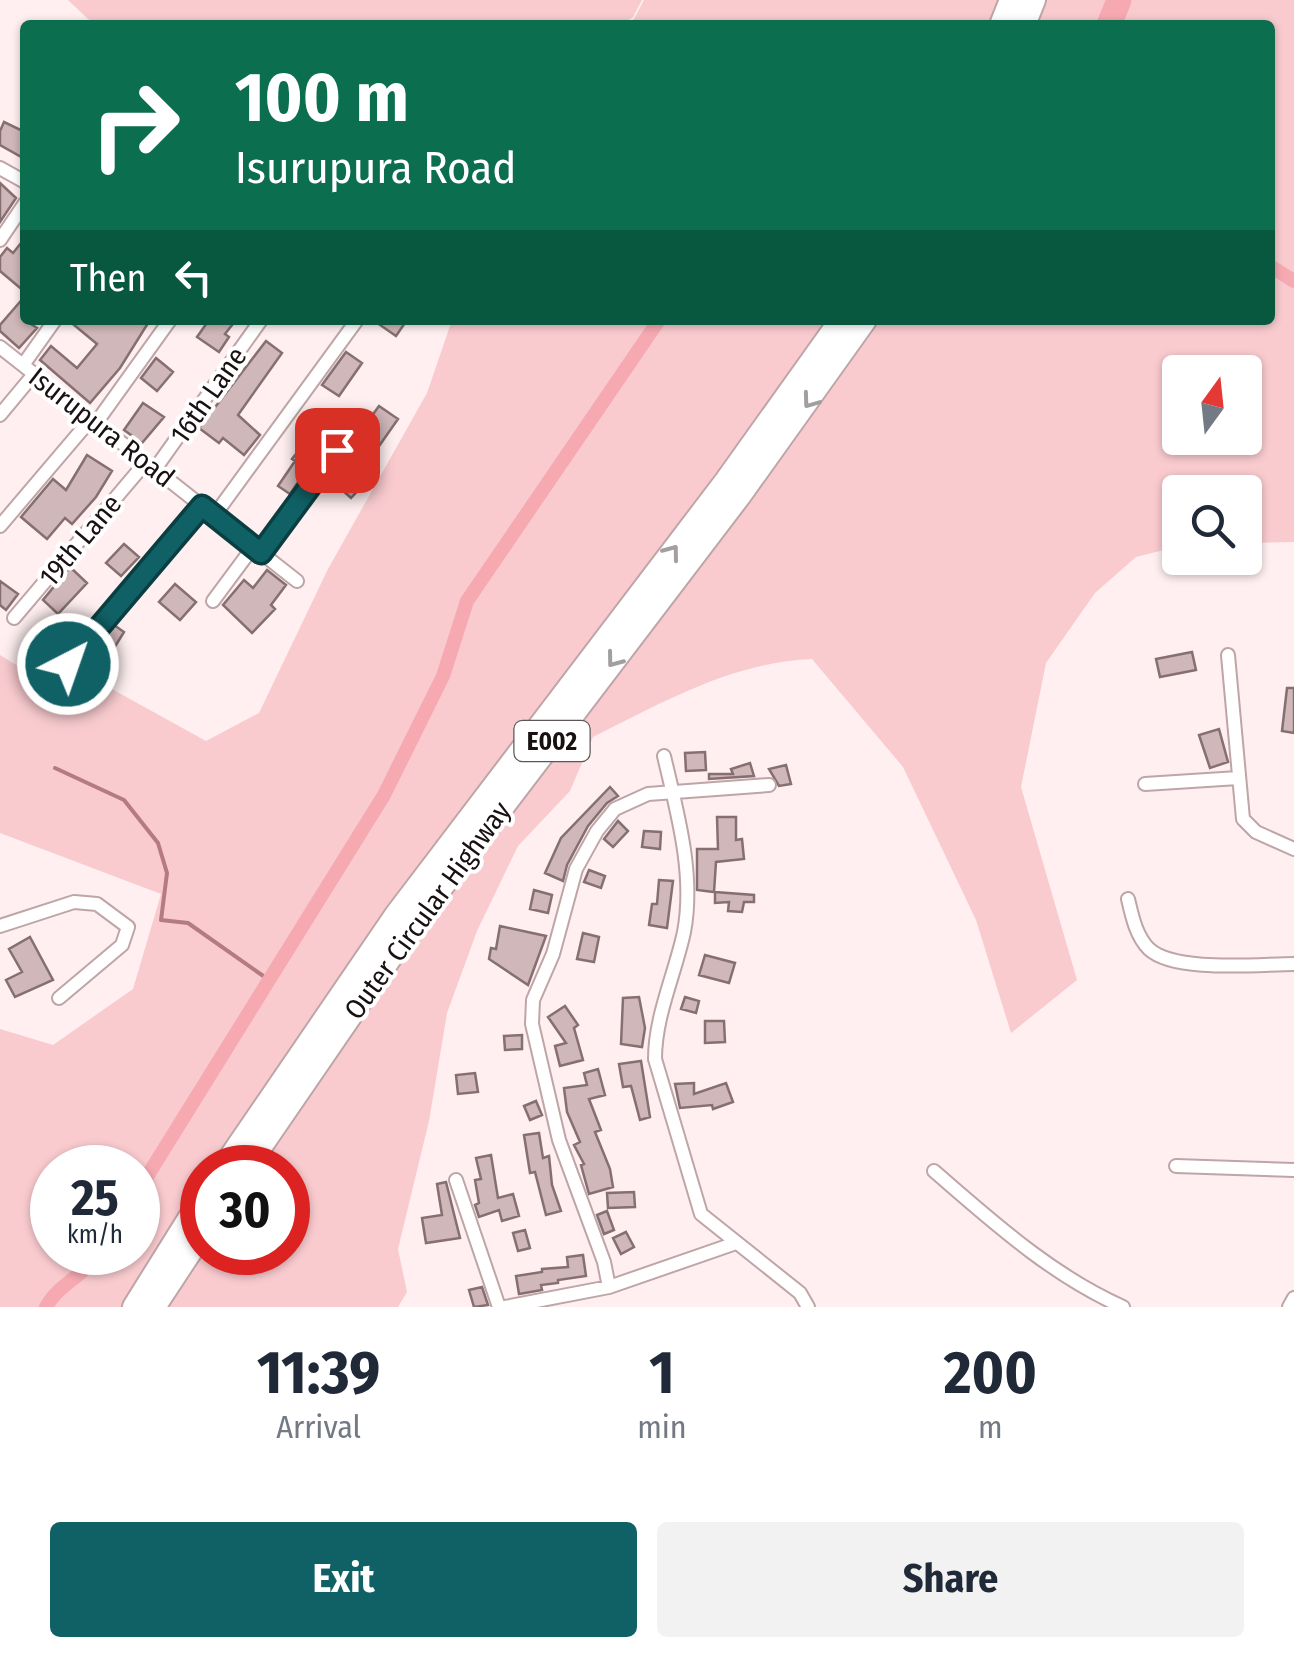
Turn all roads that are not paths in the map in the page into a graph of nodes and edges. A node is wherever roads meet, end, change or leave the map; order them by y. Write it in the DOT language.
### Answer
graph roads {
  1 [pos="20,211"];
  2 [pos="0,240"];
  3 [pos="52,325"];
  4 [pos="166,325"];
  5 [pos="256,325"];
  6 [pos="353,325"];
  7 [pos="837,325"];
  8 [pos="860,325"];
  9 [pos="0,347"];
  10 [pos="28,369"];
  11 [pos="0,416"];
  12 [pos="94,421"];
  13 [pos="337,450"];
  14 [pos="150,466"];
  15 [pos="208,511"];
  16 [pos="0,526"];
  17 [pos="257,550"];
  18 [pos="297,581"];
  19 [pos="213,601"];
  20 [pos="14,618"];
  21 [pos="1228,655"];
  22 [pos="68,664"];
  23 [pos="664,756"];
  24 [pos="1238,778"];
  25 [pos="1145,784"];
  26 [pos="769,785"];
  27 [pos="672,794"];
  28 [pos="1294,849"];
  29 [pos="1128,900"];
  30 [pos="0,926"];
  31 [pos="1294,964"];
  32 [pos="60,998"];
  33 [pos="239,1145"];
  34 [pos="262,1145"];
  35 [pos="1176,1166"];
  36 [pos="934,1170"];
  37 [pos="1294,1170"];
  38 [pos="456,1180"];
  39 [pos="180,1233"];
  40 [pos="736,1243"];
  41 [pos="180,1267"];
  42 [pos="609,1287"];
  43 [pos="1294,1298"];
  44 [pos="1095,1302"];
  45 [pos="134,1307"];
  46 [pos="154,1307"];
  47 [pos="502,1307"];
  48 [pos="808,1307"];
  49 [pos="1123,1307"];
  50 [pos="1290,1307"];
  1 -- 2 [label="street"];
  3 -- 10 [label="street"];
  4 -- 12 [label="street"];
  5 -- 14 [label="street, 16th Lane"];
  6 -- 15 [label="street"];
  33 -- 7 [label="highway, Outer Circular Highway / E002, one-way"];
  8 -- 34 [label="highway, Outer Circular Highway / E002, one-way"];
  9 -- 10 [label="street, Isurupura Road"];
  10 -- 11 [label="street"];
  10 -- 12 [label="street, Isurupura Road"];
  12 -- 14 [label="street, Isurupura Road"];
  12 -- 16 [label="street"];
  13 -- 17 [label="street"];
  14 -- 15 [label="street, Isurupura Road"];
  14 -- 20 [label="street, 19th Lane"];
  15 -- 17 [label="street, Isurupura Road"];
  15 -- 22 [label="street"];
  17 -- 18 [label="street, Isurupura Road"];
  17 -- 19 [label="street"];
  21 -- 24 [label="street"];
  23 -- 27 [label="street"];
  24 -- 25 [label="street"];
  24 -- 28 [label="street"];
  26 -- 27 [label="street"];
  27 -- 40 [label="street"];
  27 -- 42 [label="street"];
  29 -- 31 [label="street"];
  30 -- 32 [label="street"];
  35 -- 37 [label="street"];
  36 -- 44 [label="street"];
  38 -- 47 [label="street"];
  39 -- 45 [label="highway"];
  40 -- 42 [label="street"];
  40 -- 48 [label="street"];
  41 -- 46 [label="highway"];
  42 -- 47 [label="street"];
  43 -- 50 [label="street"];
  44 -- 49 [label="street"];
}
